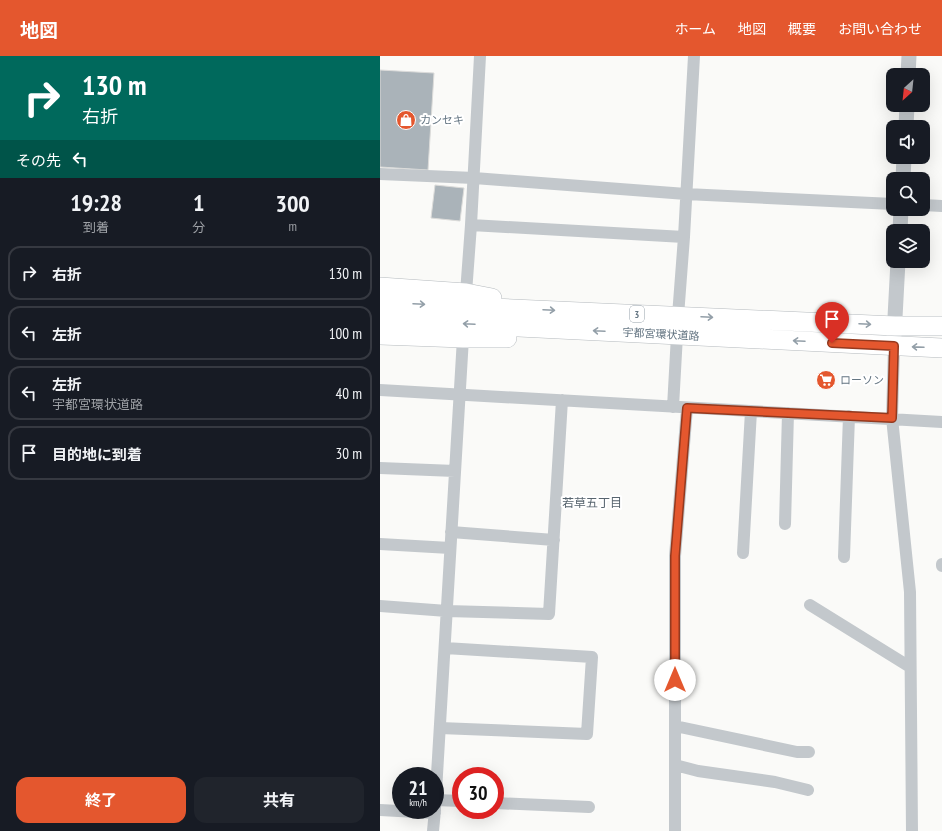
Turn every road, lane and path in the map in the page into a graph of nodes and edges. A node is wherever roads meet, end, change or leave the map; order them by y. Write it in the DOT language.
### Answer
graph roads {
  1 [pos="480,56"];
  2 [pos="694,56"];
  3 [pos="909,56"];
  4 [pos="908,68"];
  5 [pos="380,174"];
  6 [pos="474,178"];
  7 [pos="686,194"];
  8 [pos="886,204"];
  9 [pos="930,206"];
  10 [pos="942,206"];
  11 [pos="471,225"];
  12 [pos="684,237"];
  13 [pos="898,268"];
  14 [pos="380,287"];
  15 [pos="466,293"];
  16 [pos="380,302"];
  17 [pos="528,309"];
  18 [pos="678,316"];
  19 [pos="380,320"];
  20 [pos="895,326"];
  21 [pos="942,326"];
  22 [pos="558,328"];
  23 [pos="380,335"];
  24 [pos="676,335"];
  25 [pos="463,338"];
  26 [pos="894,346"];
  27 [pos="942,348"];
  28 [pos="380,390"];
  29 [pos="459,394"];
  30 [pos="562,400"];
  31 [pos="673,406"];
  32 [pos="687,408"];
  33 [pos="751,411"];
  34 [pos="788,413"];
  35 [pos="849,416"];
  36 [pos="892,418"];
  37 [pos="942,422"];
  38 [pos="380,468"];
  39 [pos="454,471"];
  40 [pos="785,524"];
  41 [pos="451,532"];
  42 [pos="554,540"];
  43 [pos="380,544"];
  44 [pos="450,548"];
  45 [pos="743,553"];
  46 [pos="844,557"];
  47 [pos="810,605"];
  48 [pos="380,606"];
  49 [pos="447,611"];
  50 [pos="445,648"];
  51 [pos="910,667"];
  52 [pos="675,726"];
  53 [pos="440,728"];
  54 [pos="809,752"];
  55 [pos="675,765"];
  56 [pos="438,767"];
  57 [pos="808,790"];
  58 [pos="504,803"];
  59 [pos="589,807"];
  60 [pos="380,810"];
  61 [pos="392,810"];
  62 [pos="434,819"];
  63 [pos="915,829"];
  64 [pos="433,831"];
  65 [pos="675,831"];
  1 -- 6 [label="street"];
  2 -- 7 [label="street"];
  3 -- 4 [label="street"];
  5 -- 6 [label="street"];
  6 -- 7 [label="street"];
  6 -- 11 [label="street"];
  7 -- 8 [label="street"];
  7 -- 12 [label="street"];
  9 -- 10 [label="street"];
  11 -- 12 [label="street"];
  11 -- 15 [label="street"];
  12 -- 18 [label="street"];
  13 -- 20 [label="street"];
  14 -- 15 [label="main road, 3"];
  15 -- 17 [label="main road, 3"];
  16 -- 17 [label="main road, 宇都宮環状道路 / 3, one-way"];
  17 -- 18 [label="main road, 宇都宮環状道路 / 3, one-way"];
  18 -- 20 [label="main road, 宇都宮環状道路 / 3, one-way"];
  22 -- 19 [label="main road, 宇都宮環状道路 / 3, one-way"];
  20 -- 21 [label="main road, 宇都宮環状道路 / 3"];
  20 -- 26 [label="street"];
  24 -- 22 [label="main road, 宇都宮環状道路 / 3, one-way"];
  22 -- 25 [label="main road, 3"];
  23 -- 25 [label="main road, 3"];
  26 -- 24 [label="main road, 宇都宮環状道路 / 3, one-way"];
  24 -- 31 [label="street"];
  25 -- 29 [label="street"];
  27 -- 26 [label="main road, 宇都宮環状道路 / 3, one-way"];
  26 -- 36 [label="street"];
  28 -- 29 [label="street"];
  29 -- 30 [label="street"];
  29 -- 39 [label="street"];
  30 -- 31 [label="street"];
  30 -- 42 [label="street"];
  31 -- 32 [label="street"];
  32 -- 33 [label="street"];
  32 -- 52 [label="street"];
  33 -- 34 [label="street"];
  33 -- 45 [label="street"];
  34 -- 35 [label="street"];
  34 -- 40 [label="street"];
  35 -- 36 [label="street"];
  35 -- 46 [label="street"];
  36 -- 37 [label="street"];
  36 -- 51 [label="street"];
  38 -- 39 [label="street"];
  39 -- 41 [label="street"];
  41 -- 42 [label="street"];
  41 -- 44 [label="street"];
  42 -- 49 [label="street"];
  43 -- 44 [label="street"];
  44 -- 49 [label="street"];
  47 -- 51 [label="street"];
  48 -- 49 [label="street"];
  49 -- 50 [label="street"];
  50 -- 53 [label="street"];
  50 -- 53 [label="street"];
  51 -- 63 [label="street"];
  52 -- 54 [label="street"];
  52 -- 55 [label="street"];
  53 -- 56 [label="street"];
  55 -- 57 [label="street"];
  55 -- 65 [label="street"];
  58 -- 59 [label="street"];
  60 -- 61 [label="street"];
  62 -- 64 [label="street"];
}
